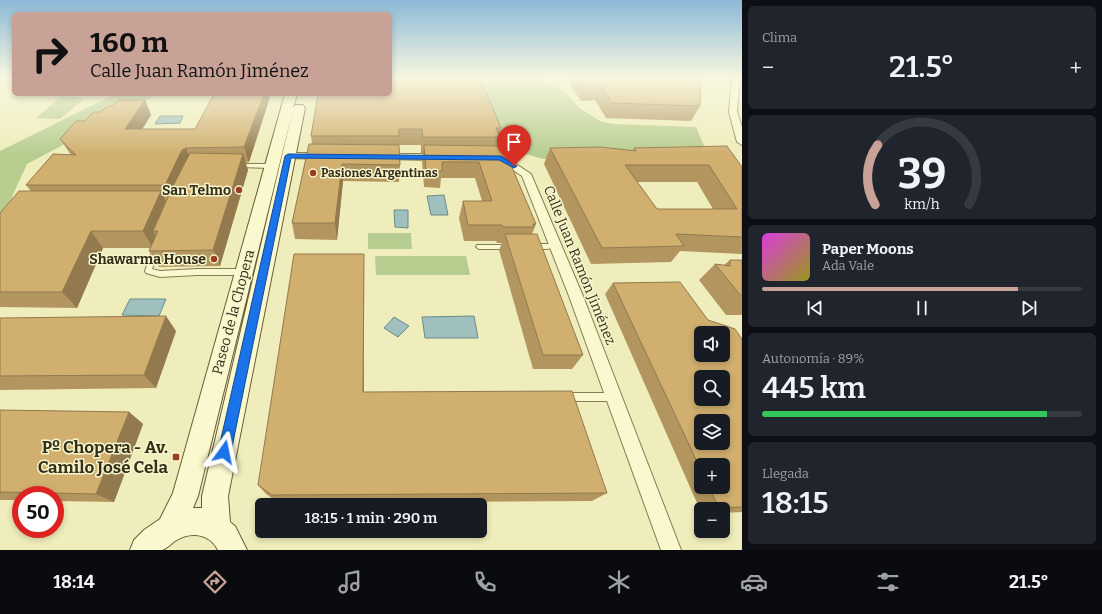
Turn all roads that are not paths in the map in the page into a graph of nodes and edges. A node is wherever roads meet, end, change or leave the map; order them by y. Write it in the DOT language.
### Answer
graph roads {
  1 [pos="288,104"];
  2 [pos="300,104"];
  3 [pos="734,104"];
  4 [pos="742,142"];
  5 [pos="288,156"];
  6 [pos="336,156"];
  7 [pos="368,157"];
  8 [pos="454,157"];
  9 [pos="477,157"];
  10 [pos="234,166"];
  11 [pos="272,166"];
  12 [pos="160,240"];
  13 [pos="518,246"];
  14 [pos="526,246"];
  15 [pos="555,246"];
  16 [pos="479,247"];
  17 [pos="243,272"];
  18 [pos="614,397"];
  19 [pos="559,398"];
  20 [pos="217,526"];
  21 [pos="170,528"];
  22 [pos="144,550"];
  23 [pos="233,550"];
  24 [pos="671,550"];
  1 -- 11 [label="main road, Paseo de la Chopera"];
  2 -- 5 [label="main road, Paseo de la Chopera"];
  3 -- 4 [label="street"];
  5 -- 6 [label="street"];
  5 -- 20 [label="main road, Paseo de la Chopera"];
  7 -- 8 [label="street"];
  9 -- 15 [label="street, Calle Juan Ramón Jiménez"];
  10 -- 11 [label="lane"];
  11 -- 17 [label="main road, Paseo de la Chopera"];
  12 -- 17 [label="lane"];
  13 -- 16 [label="lane"];
  14 -- 15 [label="lane"];
  15 -- 18 [label="street, Calle Juan Ramón Jiménez"];
  17 -- 21 [label="main road, Paseo de la Chopera"];
  18 -- 19 [label="lane"];
  18 -- 24 [label="street, Calle Juan Ramón Jiménez"];
  20 -- 21 [label="main road"];
  20 -- 23 [label="main road"];
  21 -- 22 [label="main road"];
}
